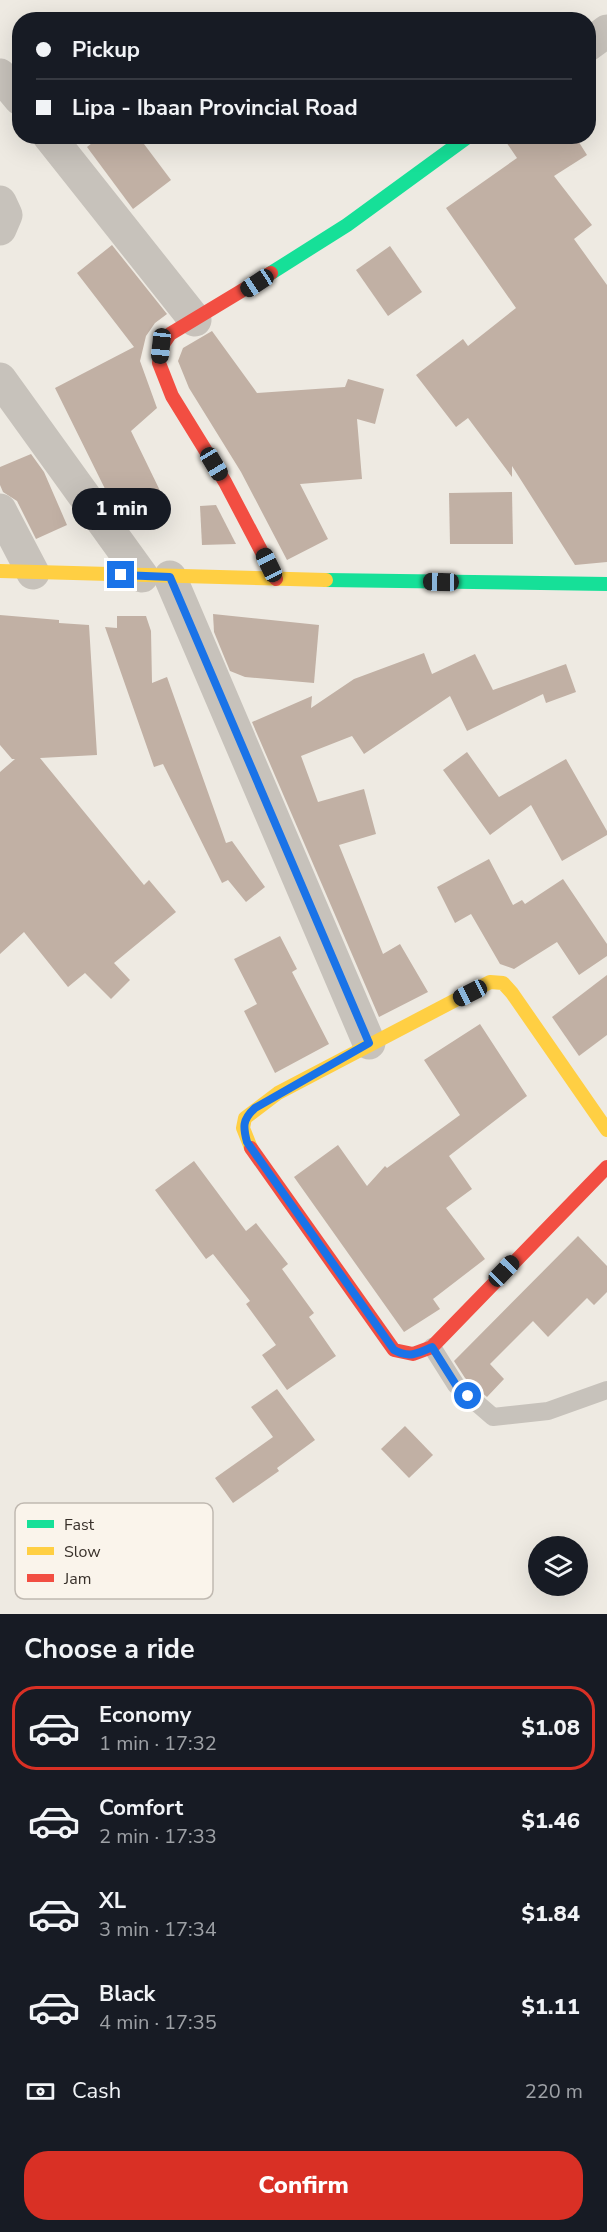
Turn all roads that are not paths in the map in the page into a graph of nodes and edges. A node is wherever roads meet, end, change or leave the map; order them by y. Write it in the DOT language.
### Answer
graph roads {
  1 [pos="0,75"];
  2 [pos="12,89"];
  3 [pos="55,144"];
  4 [pos="458,144"];
  5 [pos="0,202"];
  6 [pos="0,229"];
  7 [pos="195,320"];
  8 [pos="0,379"];
  9 [pos="0,510"];
  10 [pos="0,571"];
  11 [pos="33,573"];
  12 [pos="156,576"];
  13 [pos="276,579"];
  14 [pos="607,584"];
  15 [pos="369,1043"];
  16 [pos="607,1130"];
  17 [pos="607,1167"];
  18 [pos="432,1347"];
  19 [pos="607,1390"];
  1 -- 2 [label="street"];
  3 -- 7 [label="street"];
  4 -- 7 [label="street"];
  5 -- 6 [label="street"];
  7 -- 13 [label="street"];
  8 -- 12 [label="street"];
  9 -- 11 [label="street"];
  10 -- 11 [label="street"];
  11 -- 12 [label="street"];
  12 -- 13 [label="street"];
  12 -- 15 [label="street"];
  13 -- 14 [label="street"];
  15 -- 16 [label="street"];
  15 -- 18 [label="street"];
  17 -- 18 [label="street"];
  18 -- 19 [label="lane"];
}
